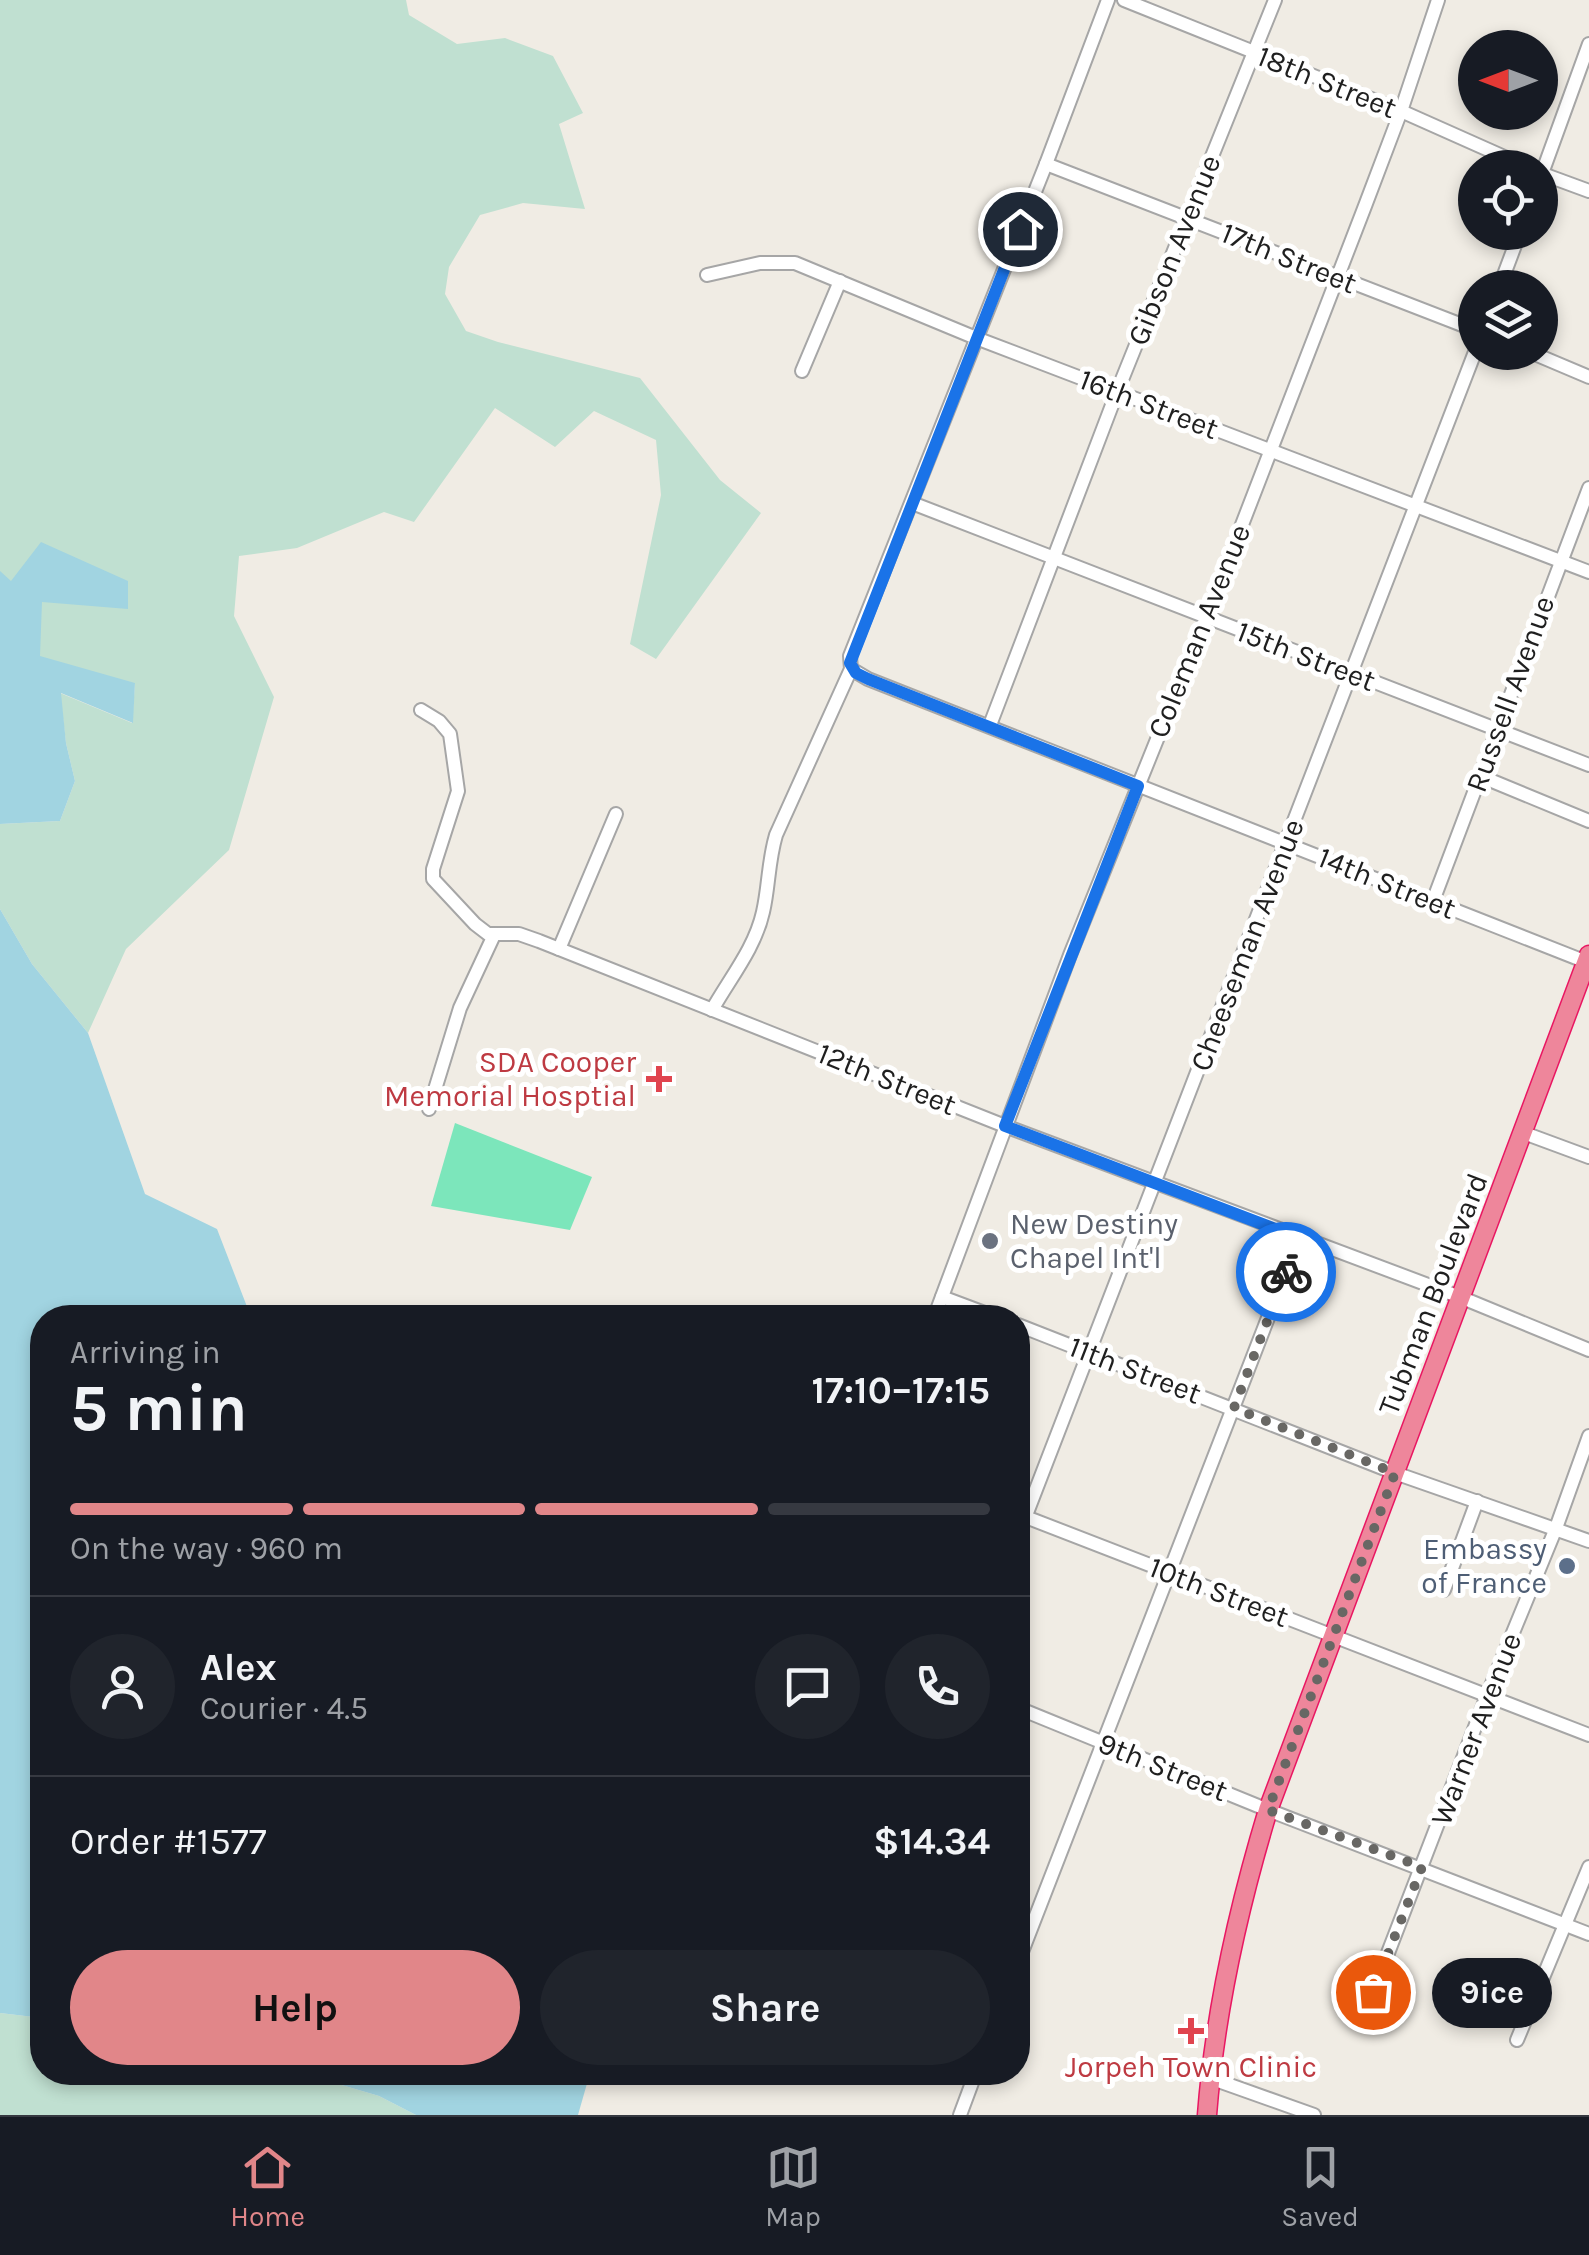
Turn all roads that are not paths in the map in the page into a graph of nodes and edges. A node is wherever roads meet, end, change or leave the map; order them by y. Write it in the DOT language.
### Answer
graph roads {
  1 [pos="1108,0"];
  2 [pos="1124,0"];
  3 [pos="1275,0"];
  4 [pos="1438,0"];
  5 [pos="1589,44"];
  6 [pos="1253,52"];
  7 [pos="1401,111"];
  8 [pos="1487,150"];
  9 [pos="1547,150"];
  10 [pos="1046,164"];
  11 [pos="1558,180"];
  12 [pos="1589,191"];
  13 [pos="1188,218"];
  14 [pos="707,274"];
  15 [pos="1336,277"];
  16 [pos="840,281"];
  17 [pos="1458,324"];
  18 [pos="976,338"];
  19 [pos="1558,364"];
  20 [pos="1468,370"];
  21 [pos="802,372"];
  22 [pos="1589,377"];
  23 [pos="1117,392"];
  24 [pos="1270,450"];
  25 [pos="1589,488"];
  26 [pos="912,503"];
  27 [pos="1418,506"];
  28 [pos="1053,559"];
  29 [pos="1560,561"];
  30 [pos="1589,572"];
  31 [pos="1206,618"];
  32 [pos="851,669"];
  33 [pos="1353,674"];
  34 [pos="421,710"];
  35 [pos="990,725"];
  36 [pos="1497,730"];
  37 [pos="1589,765"];
  38 [pos="1480,776"];
  39 [pos="1138,786"];
  40 [pos="616,814"];
  41 [pos="1589,820"];
  42 [pos="1287,843"];
  43 [pos="1433,901"];
  44 [pos="494,935"];
  45 [pos="559,948"];
  46 [pos="1588,960"];
  47 [pos="712,1010"];
  48 [pos="429,1109"];
  49 [pos="1005,1126"];
  50 [pos="1524,1133"];
  51 [pos="1589,1157"];
  52 [pos="1154,1183"];
  53 [pos="1299,1238"];
  54 [pos="942,1296"];
  55 [pos="1460,1298"];
  56 [pos="939,1305"];
  57 [pos="965,1305"];
  58 [pos="1030,1329"];
  59 [pos="1589,1350"];
  60 [pos="1091,1352"];
  61 [pos="1234,1408"];
  62 [pos="1589,1436"];
  63 [pos="1395,1473"];
  64 [pos="1030,1495"];
  65 [pos="1477,1501"];
  66 [pos="1030,1520"];
  67 [pos="1556,1528"];
  68 [pos="1589,1541"];
  69 [pos="1170,1574"];
  70 [pos="1444,1590"];
  71 [pos="1334,1637"];
  72 [pos="1487,1696"];
  73 [pos="1030,1713"];
  74 [pos="1589,1735"];
  75 [pos="1103,1742"];
  76 [pos="1268,1810"];
  77 [pos="1422,1867"];
  78 [pos="1589,1867"];
  79 [pos="1566,1925"];
  80 [pos="1030,1931"];
  81 [pos="1589,1934"];
  82 [pos="1361,2023"];
  83 [pos="1517,2040"];
  84 [pos="1210,2078"];
  85 [pos="971,2085"];
  86 [pos="960,2115"];
  87 [pos="1207,2115"];
  88 [pos="1314,2115"];
  1 -- 10 [label="street"];
  2 -- 6 [label="street, 18th Street"];
  3 -- 6 [label="street, Gibson Avenue"];
  4 -- 7 [label="street, Coleman Avenue"];
  5 -- 9 [label="street"];
  6 -- 7 [label="street, 18th Street"];
  6 -- 13 [label="street, Gibson Avenue"];
  7 -- 8 [label="street, 18th Street"];
  7 -- 15 [label="street, Coleman Avenue"];
  10 -- 13 [label="street, 17th Street"];
  10 -- 18 [label="street"];
  11 -- 12 [label="street, 18th Street"];
  13 -- 15 [label="street, 17th Street"];
  13 -- 23 [label="street, Gibson Avenue"];
  14 -- 16 [label="street, 16th Street"];
  15 -- 17 [label="street, 17th Street"];
  15 -- 24 [label="street, Coleman Avenue"];
  16 -- 18 [label="street, 16th Street"];
  16 -- 21 [label="street"];
  18 -- 23 [label="street, 16th Street"];
  18 -- 26 [label="street"];
  19 -- 22 [label="street"];
  20 -- 27 [label="street, Cheeseman Avenue"];
  23 -- 24 [label="street, 16th Street"];
  23 -- 28 [label="street, Gibson Avenue"];
  24 -- 27 [label="street, 16th Street"];
  24 -- 31 [label="street, Coleman Avenue"];
  25 -- 29 [label="street, Russell Avenue"];
  26 -- 28 [label="street, 15th Street"];
  26 -- 32 [label="street"];
  27 -- 29 [label="street, 16th Street"];
  27 -- 33 [label="street, Cheeseman Avenue"];
  28 -- 31 [label="street, 15th Street"];
  28 -- 35 [label="street, Gibson Avenue"];
  29 -- 30 [label="street, 16th Street"];
  29 -- 36 [label="street, Russell Avenue"];
  31 -- 33 [label="street, 15th Street"];
  31 -- 39 [label="street, Coleman Avenue"];
  32 -- 35 [label="street, 14th Street"];
  32 -- 47 [label="street"];
  33 -- 36 [label="street, 15th Street"];
  33 -- 42 [label="street, Cheeseman Avenue"];
  34 -- 44 [label="street"];
  35 -- 39 [label="street, 14th Street"];
  36 -- 37 [label="street, 15th Street"];
  36 -- 38 [label="street, Russell Avenue"];
  38 -- 41 [label="street"];
  38 -- 43 [label="street, Russell Avenue"];
  39 -- 42 [label="street, 14th Street"];
  39 -- 49 [label="street, Coleman Avenue"];
  40 -- 45 [label="street"];
  42 -- 43 [label="street, 14th Street"];
  42 -- 52 [label="street, Cheeseman Avenue"];
  43 -- 46 [label="street, 14th Street"];
  44 -- 45 [label="street, 12th Street"];
  44 -- 48 [label="street"];
  45 -- 47 [label="street, 12th Street"];
  46 -- 50 [label="highway, Tubman Boulevard"];
  47 -- 49 [label="street, 12th Street"];
  49 -- 52 [label="street, 12th Street"];
  49 -- 54 [label="street, Coleman Avenue"];
  50 -- 51 [label="street"];
  50 -- 55 [label="highway, Tubman Boulevard"];
  52 -- 53 [label="street, 12th Street"];
  52 -- 60 [label="street, Cheeseman Avenue"];
  53 -- 55 [label="street, 12th Street"];
  53 -- 61 [label="street"];
  54 -- 56 [label="street, Coleman Avenue"];
  54 -- 57 [label="street"];
  55 -- 59 [label="street, 12th Street"];
  55 -- 63 [label="highway, Tubman Boulevard"];
  58 -- 60 [label="street, 11th Street"];
  60 -- 61 [label="street, 11th Street"];
  60 -- 64 [label="street, Cheeseman Avenue"];
  61 -- 63 [label="street, 11th Street"];
  61 -- 69 [label="street"];
  62 -- 67 [label="street, Warner Avenue"];
  63 -- 65 [label="street, 11th Street"];
  63 -- 71 [label="highway, Tubman Boulevard"];
  65 -- 67 [label="street, 11th Street"];
  65 -- 70 [label="street"];
  66 -- 69 [label="street, 10th Street"];
  67 -- 68 [label="street, 11th Street"];
  67 -- 72 [label="street, Warner Avenue"];
  69 -- 71 [label="street, 10th Street"];
  69 -- 75 [label="street"];
  71 -- 72 [label="street, 10th Street"];
  71 -- 76 [label="highway, Tubman Boulevard"];
  72 -- 74 [label="street, 10th Street"];
  72 -- 77 [label="street, Warner Avenue"];
  73 -- 75 [label="street, 9th Street"];
  75 -- 76 [label="street, 9th Street"];
  75 -- 80 [label="street"];
  76 -- 77 [label="street, 9th Street"];
  76 -- 84 [label="highway, Tubman Boulevard"];
  77 -- 79 [label="street, 9th Street"];
  77 -- 82 [label="street, Warner Avenue"];
  78 -- 79 [label="street"];
  79 -- 81 [label="street, 9th Street"];
  79 -- 83 [label="street"];
  84 -- 87 [label="highway, Tubman Boulevard"];
  84 -- 88 [label="street"];
  85 -- 86 [label="street"];
}
